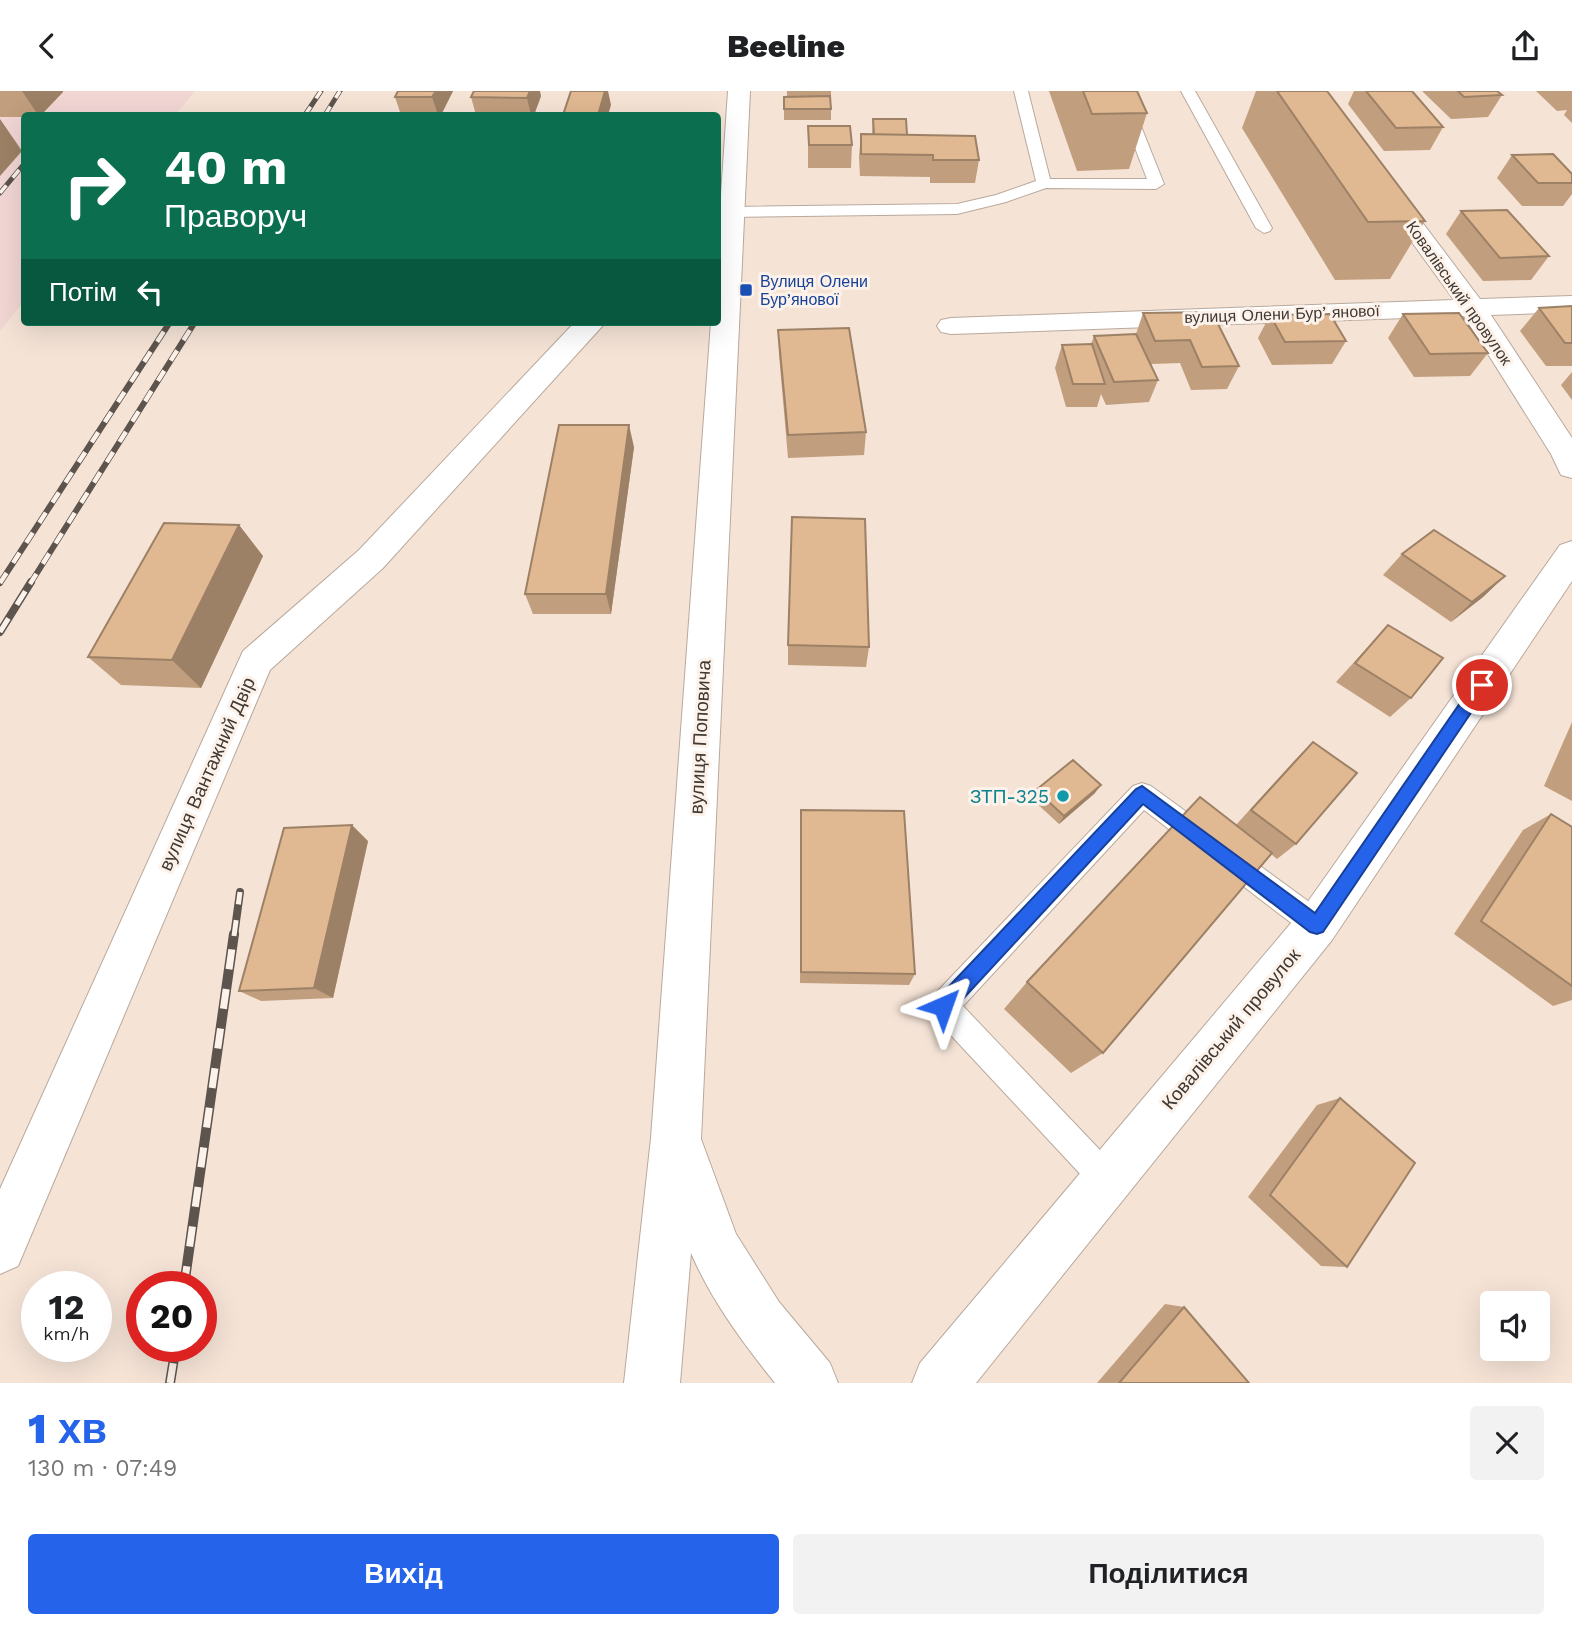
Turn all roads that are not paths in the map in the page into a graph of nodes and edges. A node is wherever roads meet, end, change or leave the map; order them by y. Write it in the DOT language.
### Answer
graph roads {
  1 [pos="739,91"];
  2 [pos="1021,91"];
  3 [pos="1121,91"];
  4 [pos="1188,91"];
  5 [pos="1369,167"];
  6 [pos="1044,183"];
  7 [pos="725,218"];
  8 [pos="1264,228"];
  9 [pos="721,293"];
  10 [pos="1572,304"];
  11 [pos="1473,308"];
  12 [pos="587,326"];
  13 [pos="719,326"];
  14 [pos="951,326"];
  15 [pos="1572,467"];
  16 [pos="1572,554"];
  17 [pos="1317,925"];
  18 [pos="676,1138"];
  19 [pos="1107,1180"];
  20 [pos="0,1248"];
  21 [pos="652,1383"];
  22 [pos="810,1383"];
  23 [pos="940,1383"];
  1 -- 7 [label="street, вулиця Поповича"];
  2 -- 6 [label="lane"];
  3 -- 6 [label="lane"];
  4 -- 8 [label="lane"];
  5 -- 11 [label="street, Ковалівський провулок"];
  6 -- 7 [label="lane"];
  7 -- 9 [label="street, вулиця Поповича"];
  10 -- 11 [label="street, вулиця Олени Бурʼянової"];
  11 -- 14 [label="street, вулиця Олени Бурʼянової"];
  11 -- 15 [label="street, Ковалівський провулок"];
  12 -- 20 [label="street, вулиця Вантажний Двір"];
  13 -- 18 [label="street, вулиця Поповича"];
  16 -- 17 [label="street, Ковалівський провулок"];
  17 -- 19 [label="street, Ковалівський провулок"];
  17 -- 19 [label="lane"];
  18 -- 21 [label="street, вулиця Поповича"];
  18 -- 22 [label="street"];
  19 -- 23 [label="street, Ковалівський провулок"];
}
